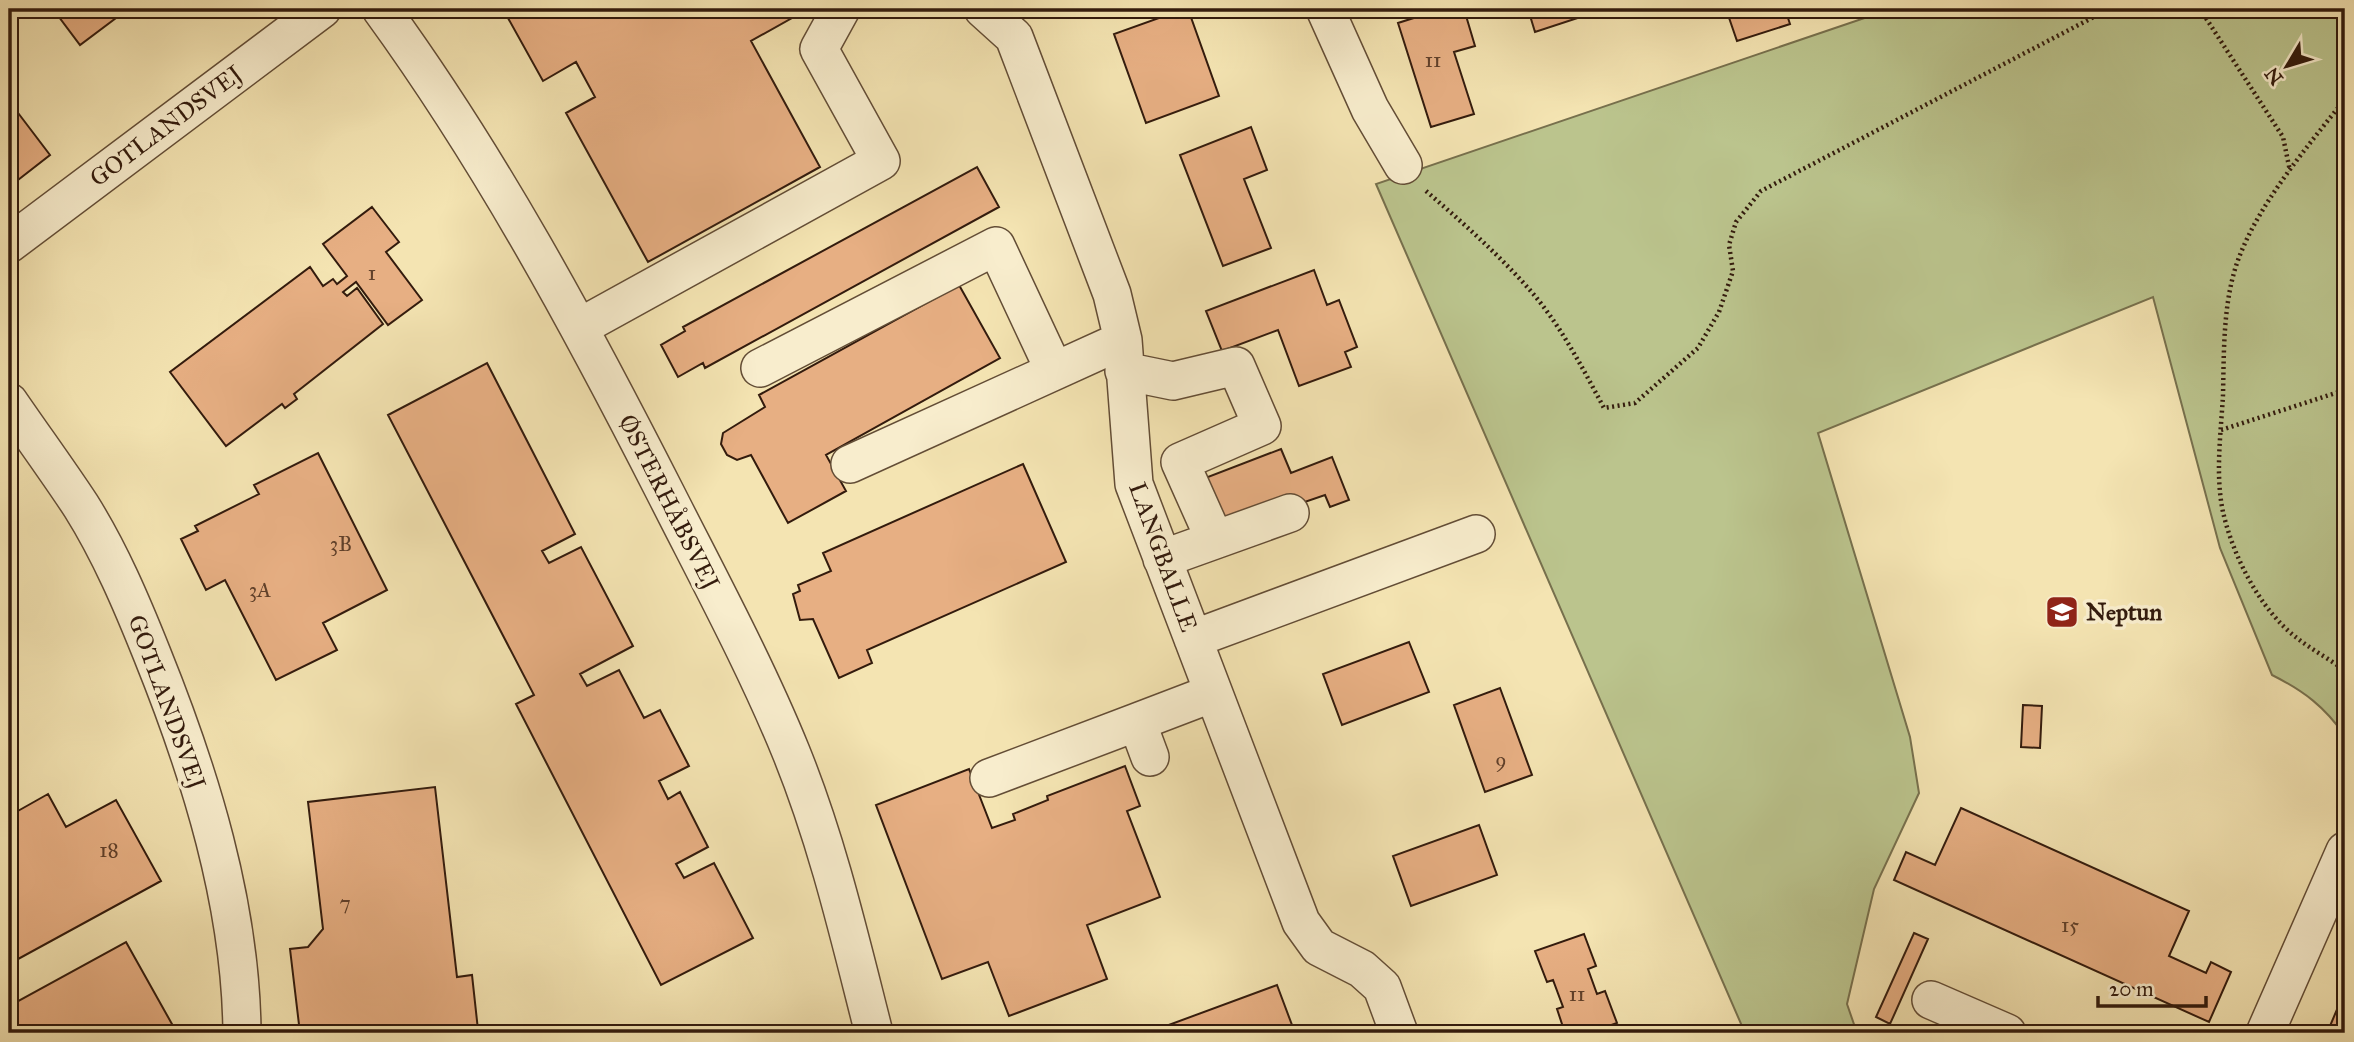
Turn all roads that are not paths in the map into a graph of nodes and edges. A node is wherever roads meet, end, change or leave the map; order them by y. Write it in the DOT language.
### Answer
graph roads {
  1 [pos="322,9"];
  2 [pos="381,9"];
  3 [pos="841,9"];
  4 [pos="984,9"];
  5 [pos="1325,9"];
  6 [pos="1402,165"];
  7 [pos="9,244"];
  8 [pos="580,327"];
  9 [pos="1123,355"];
  10 [pos="760,368"];
  11 [pos="1054,370"];
  12 [pos="9,402"];
  13 [pos="850,464"];
  14 [pos="1290,513"];
  15 [pos="1476,534"];
  16 [pos="1214,538"];
  17 [pos="1162,559"];
  18 [pos="1193,639"];
  19 [pos="1213,693"];
  20 [pos="1137,722"];
  21 [pos="1150,757"];
  22 [pos="989,778"];
  23 [pos="2345,851"];
  24 [pos="1931,1000"];
  25 [pos="242,1033"];
  26 [pos="874,1033"];
  27 [pos="1399,1033"];
  28 [pos="2007,1033"];
  29 [pos="2265,1033"];
  1 -- 7 [label="street, GOTLANDSVEJ"];
  2 -- 8 [label="street, ØSTERHÅBSVEJ"];
  3 -- 8 [label="street"];
  4 -- 9 [label="street, LANGBALLE"];
  5 -- 6 [label="street"];
  8 -- 26 [label="street, ØSTERHÅBSVEJ"];
  9 -- 11 [label="street"];
  9 -- 16 [label="street"];
  9 -- 17 [label="street, LANGBALLE"];
  10 -- 11 [label="street"];
  11 -- 13 [label="street"];
  12 -- 25 [label="street, GOTLANDSVEJ"];
  14 -- 16 [label="street"];
  15 -- 18 [label="street"];
  16 -- 17 [label="street"];
  17 -- 18 [label="street, LANGBALLE"];
  18 -- 19 [label="street, LANGBALLE"];
  19 -- 20 [label="street"];
  19 -- 27 [label="street, LANGBALLE"];
  20 -- 21 [label="street"];
  20 -- 22 [label="street"];
  23 -- 29 [label="street"];
  24 -- 28 [label="street"];
}
